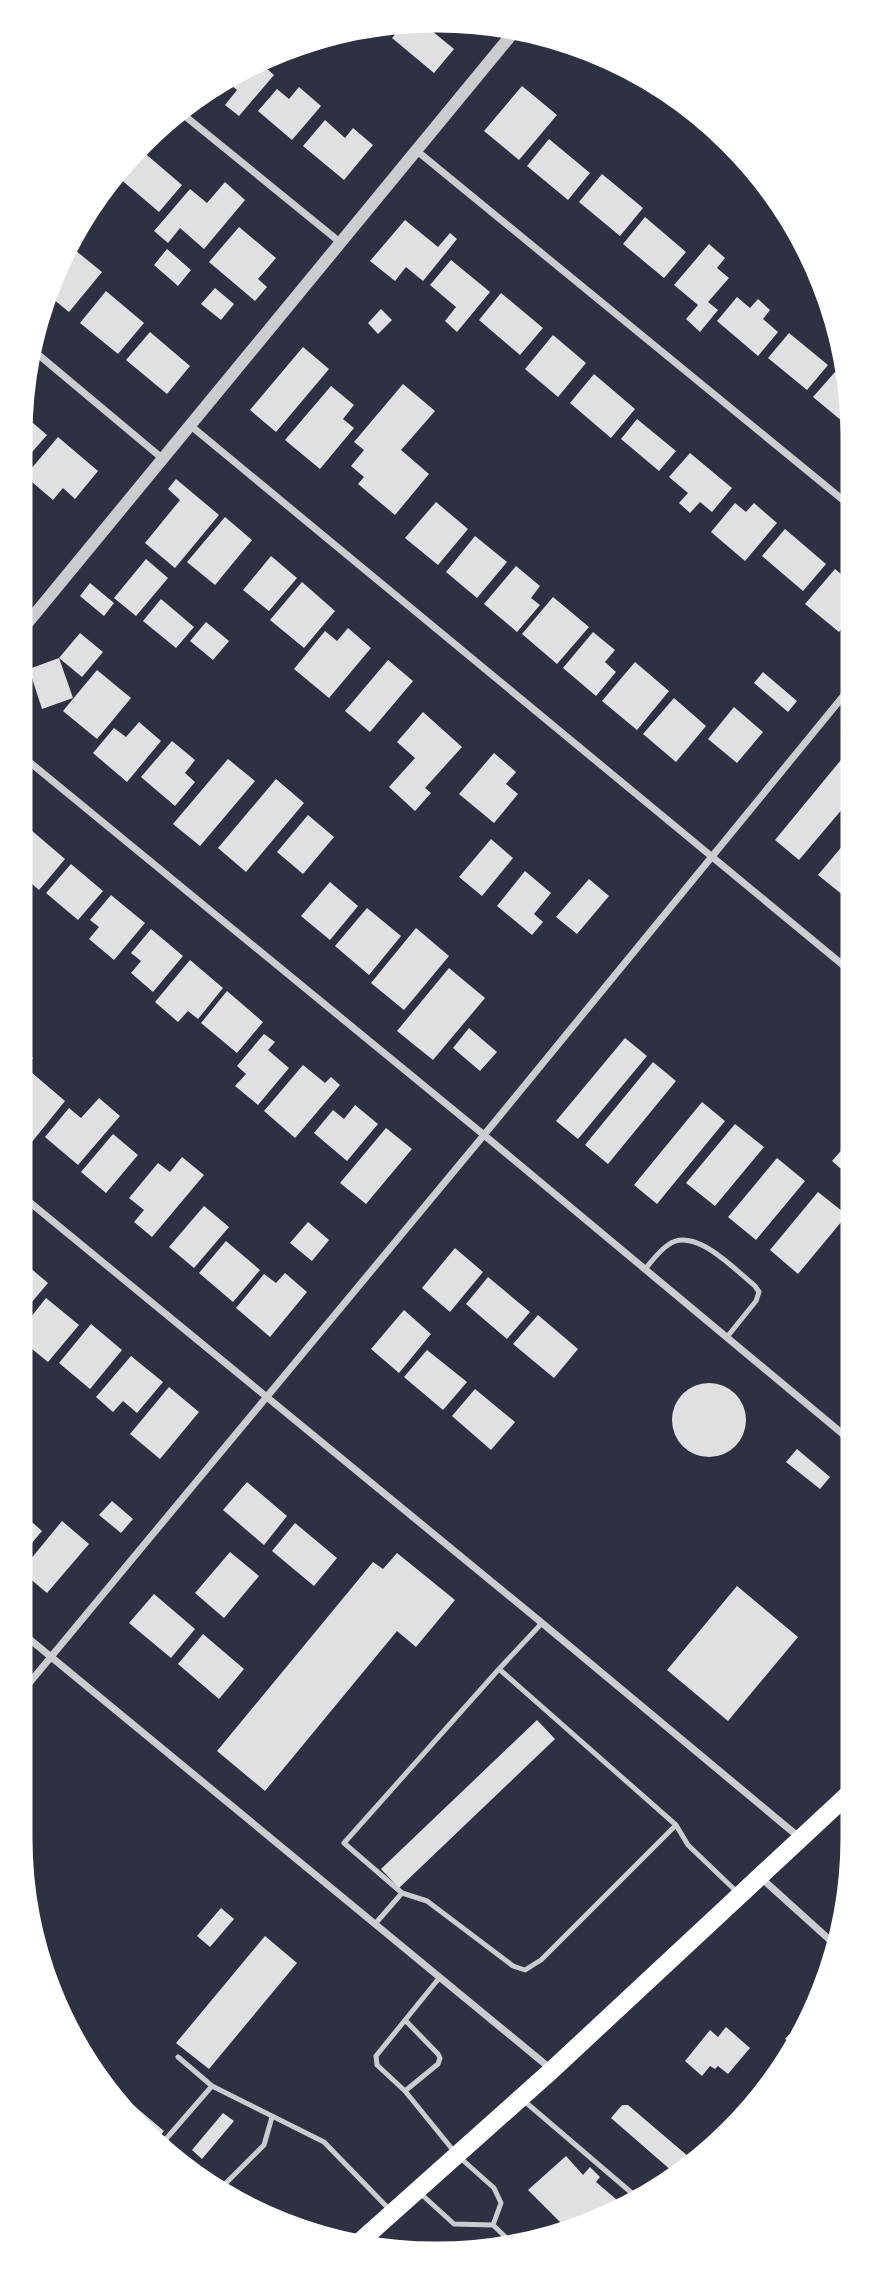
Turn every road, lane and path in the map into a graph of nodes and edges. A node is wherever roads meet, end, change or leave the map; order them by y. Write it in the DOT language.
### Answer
graph roads {
  1 [pos="510,35"];
  2 [pos="184,115"];
  3 [pos="417,151"];
  4 [pos="341,243"];
  5 [pos="37,353"];
  6 [pos="191,426"];
  7 [pos="163,459"];
  8 [pos="845,502"];
  9 [pos="28,622"];
  10 [pos="845,694"];
  11 [pos="28,761"];
  12 [pos="712,856"];
  13 [pos="845,967"];
  14 [pos="484,1135"];
  15 [pos="28,1201"];
  16 [pos="645,1269"];
  17 [pos="727,1337"];
  18 [pos="267,1397"];
  19 [pos="845,1436"];
  20 [pos="542,1623"];
  21 [pos="28,1638"];
  22 [pos="50,1657"];
  23 [pos="499,1669"];
  24 [pos="28,1684"];
  25 [pos="845,1797"];
  26 [pos="677,1825"];
  27 [pos="800,1838"];
  28 [pos="758,1876"];
  29 [pos="402,1893"];
  30 [pos="739,1894"];
  31 [pos="375,1924"];
  32 [pos="831,1941"];
  33 [pos="440,1977"];
  34 [pos="405,2020"];
  35 [pos="178,2057"];
  36 [pos="552,2070"];
  37 [pos="212,2086"];
  38 [pos="405,2091"];
  39 [pos="521,2098"];
  40 [pos="272,2117"];
  41 [pos="164,2142"];
  42 [pos="457,2155"];
  43 [pos="224,2185"];
  44 [pos="418,2190"];
  45 [pos="634,2195"];
  46 [pos="393,2213"];
  47 [pos="493,2225"];
  48 [pos="363,2239"];
  49 [pos="508,2240"];
  1 -- 3 [label="street"];
  2 -- 4 [label="street"];
  3 -- 4 [label="street"];
  3 -- 8 [label="street"];
  4 -- 6 [label="street"];
  5 -- 7 [label="street"];
  6 -- 7 [label="street"];
  6 -- 12 [label="street"];
  7 -- 9 [label="street"];
  10 -- 12 [label="street"];
  11 -- 14 [label="street"];
  12 -- 13 [label="street"];
  12 -- 14 [label="street"];
  14 -- 16 [label="street"];
  14 -- 18 [label="street"];
  15 -- 18 [label="street"];
  16 -- 17 [label="street"];
  16 -- 17 [label="lane"];
  17 -- 19 [label="street"];
  18 -- 20 [label="street"];
  18 -- 22 [label="street"];
  20 -- 23 [label="lane"];
  20 -- 27 [label="street"];
  21 -- 22 [label="street"];
  22 -- 24 [label="street"];
  22 -- 31 [label="street"];
  23 -- 26 [label="lane"];
  23 -- 29 [label="lane"];
  25 -- 27 [label="main road"];
  26 -- 29 [label="lane"];
  26 -- 30 [label="lane"];
  27 -- 28 [label="main road"];
  28 -- 30 [label="main road"];
  28 -- 32 [label="street"];
  29 -- 31 [label="lane"];
  30 -- 36 [label="main road"];
  31 -- 33 [label="street"];
  33 -- 34 [label="lane"];
  33 -- 36 [label="street"];
  34 -- 38 [label="lane"];
  34 -- 38 [label="lane"];
  35 -- 37 [label="lane"];
  36 -- 39 [label="main road"];
  37 -- 40 [label="lane"];
  37 -- 41 [label="lane"];
  38 -- 42 [label="lane"];
  39 -- 42 [label="main road"];
  39 -- 45 [label="lane"];
  40 -- 43 [label="lane"];
  40 -- 46 [label="lane"];
  42 -- 44 [label="main road"];
  42 -- 47 [label="lane"];
  44 -- 46 [label="main road"];
  44 -- 47 [label="lane"];
  46 -- 48 [label="main road"];
  47 -- 49 [label="lane"];
}
